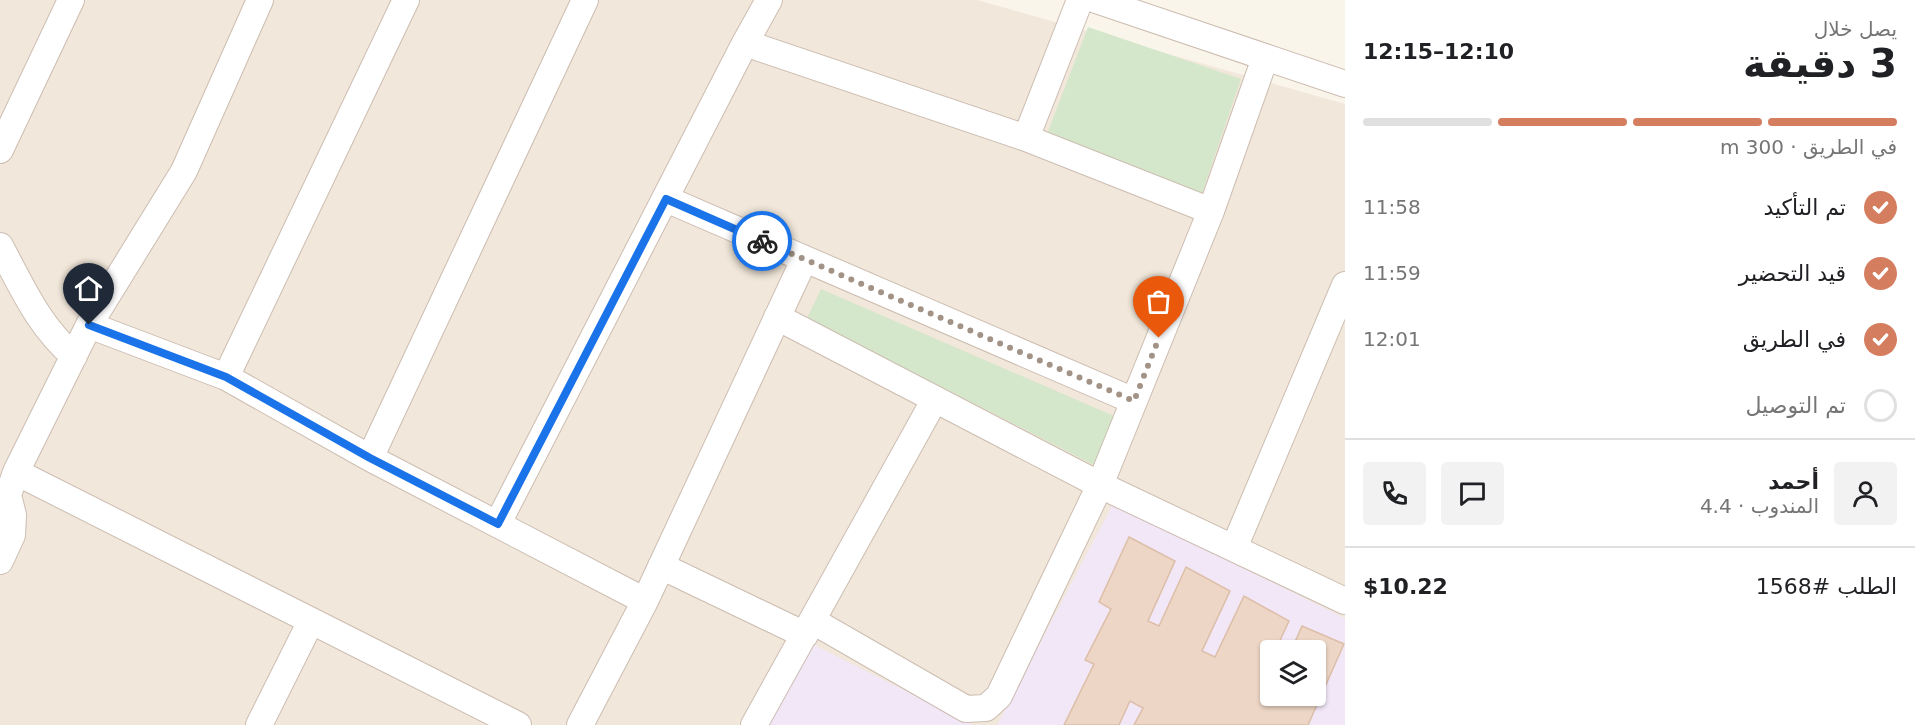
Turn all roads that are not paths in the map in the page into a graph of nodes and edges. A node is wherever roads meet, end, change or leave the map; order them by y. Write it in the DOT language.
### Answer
graph roads {
  1 [pos="71,0"];
  2 [pos="260,0"];
  3 [pos="405,0"];
  4 [pos="585,0"];
  5 [pos="769,0"];
  6 [pos="1080,0"];
  7 [pos="1096,0"];
  8 [pos="745,43"];
  9 [pos="1265,58"];
  10 [pos="1345,84"];
  11 [pos="1026,138"];
  12 [pos="0,150"];
  13 [pos="666,199"];
  14 [pos="1211,212"];
  15 [pos="0,246"];
  16 [pos="804,260"];
  17 [pos="1345,285"];
  18 [pos="777,317"];
  19 [pos="89,325"];
  20 [pos="74,356"];
  21 [pos="226,377"];
  22 [pos="935,399"];
  23 [pos="1134,401"];
  24 [pos="370,458"];
  25 [pos="1100,485"];
  26 [pos="8,488"];
  27 [pos="498,524"];
  28 [pos="1234,548"];
  29 [pos="0,561"];
  30 [pos="661,566"];
  31 [pos="645,601"];
  32 [pos="1345,601"];
  33 [pos="311,621"];
  34 [pos="809,628"];
  35 [pos="504,722"];
  36 [pos="259,725"];
  37 [pos="580,725"];
  38 [pos="754,725"];
  1 -- 12 [label="street"];
  2 -- 19 [label="street"];
  3 -- 21 [label="street"];
  4 -- 24 [label="street"];
  5 -- 8 [label="street"];
  6 -- 11 [label="street"];
  7 -- 9 [label="street"];
  8 -- 11 [label="street"];
  8 -- 13 [label="street"];
  9 -- 10 [label="street"];
  9 -- 14 [label="street"];
  11 -- 14 [label="street"];
  13 -- 16 [label="street"];
  13 -- 27 [label="street"];
  14 -- 23 [label="street"];
  15 -- 20 [label="street"];
  16 -- 18 [label="street"];
  16 -- 23 [label="street"];
  17 -- 28 [label="street"];
  18 -- 22 [label="street"];
  18 -- 30 [label="street"];
  19 -- 20 [label="street"];
  19 -- 21 [label="street"];
  20 -- 26 [label="street"];
  21 -- 24 [label="street"];
  22 -- 25 [label="street"];
  22 -- 34 [label="street"];
  23 -- 25 [label="street"];
  24 -- 27 [label="street"];
  25 -- 28 [label="street"];
  25 -- 34 [label="street"];
  26 -- 29 [label="street"];
  26 -- 33 [label="street"];
  27 -- 31 [label="street"];
  28 -- 32 [label="street"];
  30 -- 31 [label="street"];
  30 -- 34 [label="street"];
  31 -- 37 [label="street"];
  33 -- 35 [label="street"];
  33 -- 36 [label="street"];
  34 -- 38 [label="street"];
}
